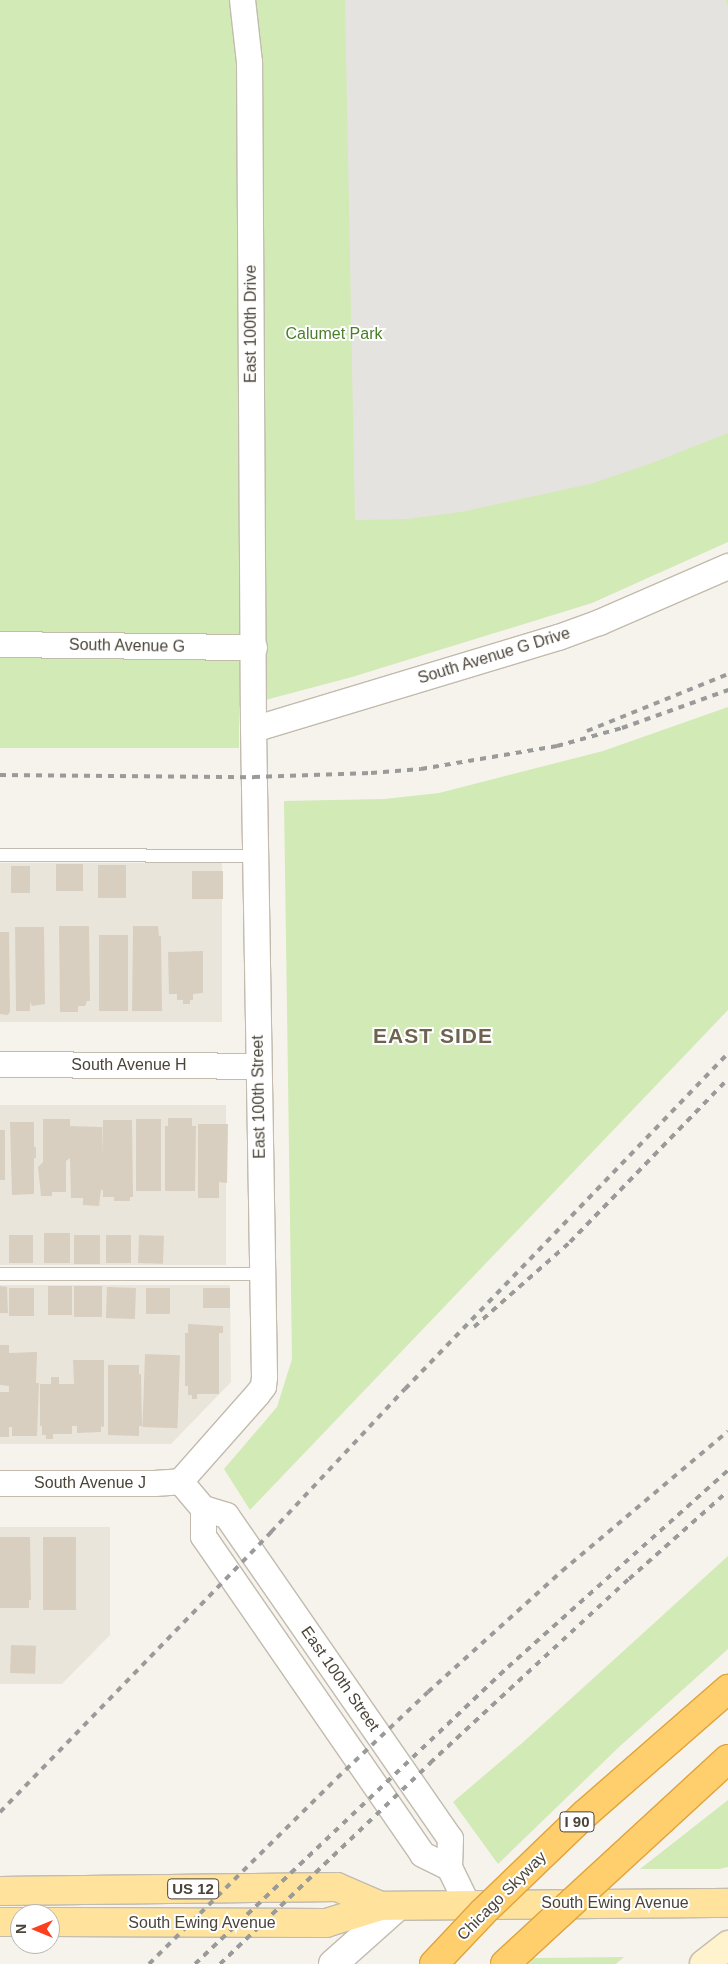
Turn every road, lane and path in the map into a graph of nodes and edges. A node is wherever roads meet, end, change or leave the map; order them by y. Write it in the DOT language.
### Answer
graph roads {
  1 [pos="242,0"];
  2 [pos="728,566"];
  3 [pos="0,644"];
  4 [pos="254,647"];
  5 [pos="253,729"];
  6 [pos="0,855"];
  7 [pos="255,856"];
  8 [pos="0,1064"];
  9 [pos="258,1066"];
  10 [pos="0,1274"];
  11 [pos="262,1274"];
  12 [pos="180,1481"];
  13 [pos="0,1483"];
  14 [pos="728,1688"];
  15 [pos="728,1759"];
  16 [pos="0,1891"];
  17 [pos="728,1903"];
  18 [pos="467,1904"];
  19 [pos="390,1906"];
  20 [pos="60,1922"];
  21 [pos="728,1944"];
  22 [pos="333,1964"];
  23 [pos="434,1964"];
  24 [pos="505,1964"];
  25 [pos="704,1964"];
  1 -- 4 [label="street, East 100th Drive"];
  2 -- 5 [label="street, South Avenue G Drive"];
  3 -- 4 [label="street, South Avenue G"];
  4 -- 5 [label="street, East 100th Street"];
  5 -- 7 [label="street, East 100th Street"];
  6 -- 7 [label="lane"];
  7 -- 9 [label="street, East 100th Street"];
  8 -- 9 [label="street, South Avenue H"];
  9 -- 11 [label="street, East 100th Street"];
  10 -- 11 [label="lane"];
  11 -- 12 [label="street, East 100th Street"];
  12 -- 13 [label="street, South Avenue J"];
  12 -- 18 [label="street, East 100th Street"];
  14 -- 23 [label="highway, Chicago Skyway / I 90, bridge"];
  15 -- 24 [label="highway, bridge"];
  16 -- 19 [label="main road, South Ewing Avenue / US 12"];
  17 -- 18 [label="main road, South Ewing Avenue / US 12"];
  18 -- 19 [label="main road, South Ewing Avenue / US 12"];
  19 -- 20 [label="main road, South Ewing Avenue / US 12"];
  19 -- 22 [label="street"];
  21 -- 25 [label="main road"];
}
